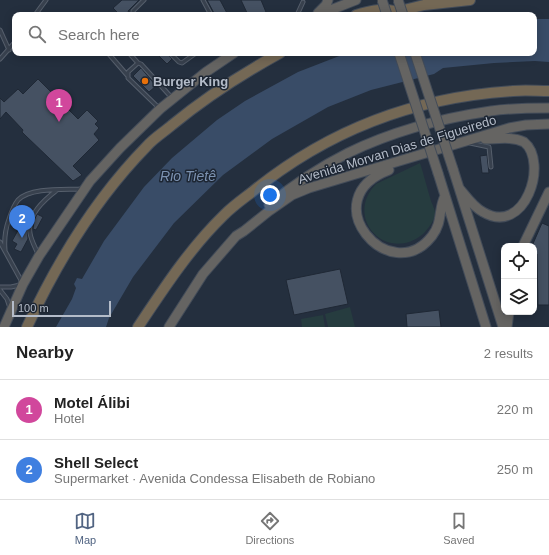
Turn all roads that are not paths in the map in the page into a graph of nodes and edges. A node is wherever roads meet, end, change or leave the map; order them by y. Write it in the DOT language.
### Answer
graph roads {
  1 [pos="46,0"];
  2 [pos="144,0"];
  3 [pos="203,0"];
  4 [pos="328,0"];
  5 [pos="356,0"];
  6 [pos="382,0"];
  7 [pos="398,0"];
  8 [pos="470,0"];
  9 [pos="302,2"];
  10 [pos="37,12"];
  11 [pos="133,12"];
  12 [pos="209,12"];
  13 [pos="299,12"];
  14 [pos="320,12"];
  15 [pos="325,12"];
  16 [pos="369,12"];
  17 [pos="385,12"];
  18 [pos="393,12"];
  19 [pos="400,12"];
  20 [pos="403,12"];
  21 [pos="0,30"];
  22 [pos="12,46"];
  23 [pos="9,50"];
  24 [pos="111,56"];
  25 [pos="132,56"];
  26 [pos="173,56"];
  27 [pos="192,56"];
  28 [pos="230,56"];
  29 [pos="275,56"];
  30 [pos="400,56"];
  31 [pos="416,56"];
  32 [pos="0,59"];
  33 [pos="138,63"];
  34 [pos="127,75"];
  35 [pos="549,91"];
  36 [pos="172,98"];
  37 [pos="549,108"];
  38 [pos="160,109"];
  39 [pos="549,124"];
  40 [pos="504,138"];
  41 [pos="466,141"];
  42 [pos="489,146"];
  43 [pos="412,158"];
  44 [pos="491,167"];
  45 [pos="459,188"];
  46 [pos="84,189"];
  47 [pos="57,190"];
  48 [pos="549,192"];
  49 [pos="445,196"];
  50 [pos="236,236"];
  51 [pos="0,242"];
  52 [pos="524,243"];
  53 [pos="5,250"];
  54 [pos="39,256"];
  55 [pos="23,284"];
  56 [pos="0,289"];
  57 [pos="11,311"];
  58 [pos="482,315"];
  59 [pos="509,315"];
  60 [pos="4,327"];
  61 [pos="27,327"];
  62 [pos="138,327"];
  63 [pos="169,327"];
  64 [pos="482,327"];
  65 [pos="486,327"];
  66 [pos="503,327"];
  67 [pos="508,327"];
  1 -- 10 [label="lane"];
  2 -- 11 [label="lane"];
  3 -- 12 [label="lane"];
  4 -- 14 [label="highway"];
  5 -- 15 [label="highway"];
  6 -- 17 [label="highway, bridge"];
  7 -- 19 [label="highway, bridge"];
  8 -- 20 [label="highway"];
  9 -- 13 [label="lane"];
  16 -- 18 [label="highway"];
  21 -- 23 [label="lane"];
  22 -- 23 [label="lane"];
  23 -- 32 [label="lane"];
  24 -- 34 [label="lane"];
  25 -- 33 [label="lane"];
  26 -- 27 [label="lane"];
  28 -- 36 [label="highway"];
  29 -- 61 [label="highway"];
  30 -- 49 [label="highway, bridge"];
  31 -- 45 [label="highway, bridge"];
  33 -- 34 [label="lane"];
  33 -- 36 [label="lane"];
  34 -- 38 [label="lane"];
  35 -- 62 [label="highway"];
  36 -- 38 [label="highway"];
  37 -- 50 [label="highway, Avenida Morvan Dias de Figueiredo"];
  38 -- 46 [label="highway"];
  39 -- 41 [label="highway, Avenida Morvan Dias de Figueiredo"];
  40 -- 41 [label="highway"];
  40 -- 42 [label="lane"];
  40 -- 45 [label="highway"];
  41 -- 42 [label="lane"];
  41 -- 43 [label="highway, Avenida Morvan Dias de Figueiredo"];
  42 -- 44 [label="lane"];
  43 -- 49 [label="highway"];
  43 -- 50 [label="highway, Avenida Morvan Dias de Figueiredo"];
  45 -- 66 [label="highway"];
  46 -- 47 [label="lane"];
  46 -- 54 [label="highway"];
  47 -- 53 [label="lane"];
  47 -- 54 [label="lane"];
  48 -- 52 [label="highway"];
  49 -- 58 [label="highway"];
  50 -- 63 [label="highway, Avenida Morvan Dias de Figueiredo"];
  51 -- 53 [label="lane"];
  53 -- 55 [label="lane"];
  54 -- 55 [label="highway"];
  55 -- 56 [label="lane"];
  55 -- 57 [label="highway"];
  56 -- 57 [label="lane"];
  57 -- 60 [label="highway"];
  58 -- 64 [label="highway"];
  58 -- 65 [label="highway"];
  59 -- 67 [label="highway"];
}
